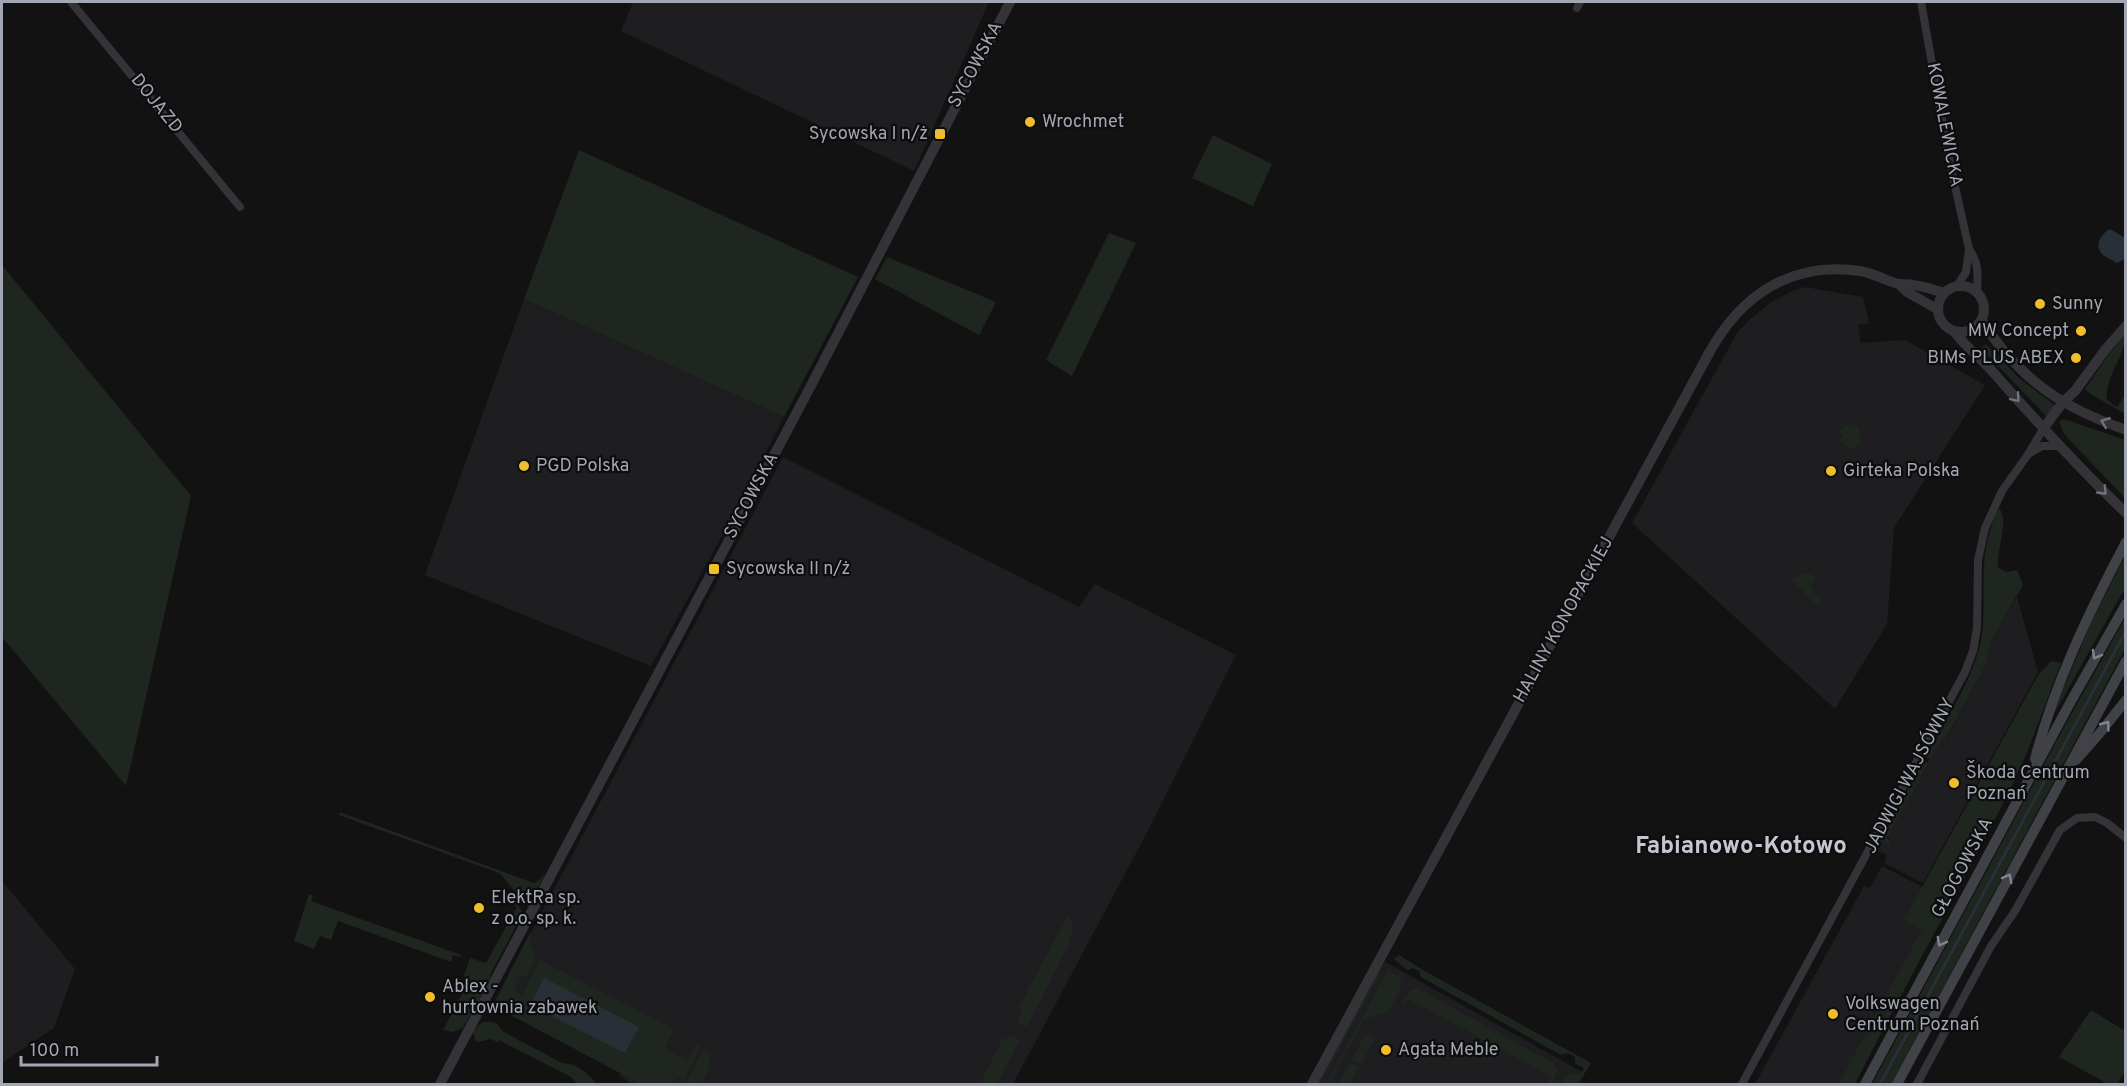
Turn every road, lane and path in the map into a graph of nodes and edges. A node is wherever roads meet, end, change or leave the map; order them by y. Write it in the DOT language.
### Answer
graph roads {
  1 [pos="71,2"];
  2 [pos="1010,2"];
  3 [pos="1921,2"];
  4 [pos="240,207"];
  5 [pos="1969,249"];
  6 [pos="1899,284"];
  7 [pos="1957,286"];
  8 [pos="1977,292"];
  9 [pos="1944,293"];
  10 [pos="1937,309"];
  11 [pos="1982,320"];
  12 [pos="2126,326"];
  13 [pos="1954,332"];
  14 [pos="2075,391"];
  15 [pos="2063,402"];
  16 [pos="2085,413"];
  17 [pos="2043,429"];
  18 [pos="2126,430"];
  19 [pos="2059,446"];
  20 [pos="2029,453"];
  21 [pos="2126,513"];
  22 [pos="2126,542"];
  23 [pos="2126,604"];
  24 [pos="2126,661"];
  25 [pos="2126,700"];
  26 [pos="2029,779"];
  27 [pos="2060,782"];
  28 [pos="2126,838"];
  29 [pos="440,1084"];
  30 [pos="1312,1084"];
  31 [pos="1742,1084"];
  32 [pos="1865,1084"];
  33 [pos="1897,1084"];
  34 [pos="1917,1084"];
  1 -- 4 [label="street, DOJAZD"];
  2 -- 29 [label="street, SYCOWSKA"];
  3 -- 5 [label="street, KOWALEWICKA"];
  5 -- 7 [label="street, KOWALEWICKA"];
  5 -- 8 [label="street, KOWALEWICKA"];
  6 -- 9 [label="street, HALINY KONOPACKIEJ"];
  6 -- 10 [label="street, HALINY KONOPACKIEJ"];
  6 -- 30 [label="street, HALINY KONOPACKIEJ"];
  7 -- 8 [label="street"];
  7 -- 9 [label="street"];
  8 -- 11 [label="street"];
  9 -- 10 [label="street"];
  10 -- 13 [label="street"];
  11 -- 13 [label="street"];
  11 -- 15 [label="street"];
  12 -- 14 [label="street"];
  13 -- 17 [label="street, one-way"];
  14 -- 15 [label="street"];
  14 -- 16 [label="street"];
  15 -- 16 [label="street"];
  15 -- 17 [label="street"];
  18 -- 16 [label="street, one-way"];
  17 -- 19 [label="street"];
  17 -- 20 [label="street, JADWIGI WAJSÓWNY"];
  19 -- 20 [label="street"];
  19 -- 21 [label="street, one-way"];
  20 -- 31 [label="street, JADWIGI WAJSÓWNY"];
  22 -- 26 [label="main road"];
  23 -- 26 [label="main road, GŁOGOWSKA, one-way"];
  24 -- 27 [label="main road"];
  27 -- 25 [label="main road, one-way"];
  26 -- 32 [label="main road, GŁOGOWSKA, one-way"];
  33 -- 27 [label="main road, one-way"];
  28 -- 34 [label="street"];
}
